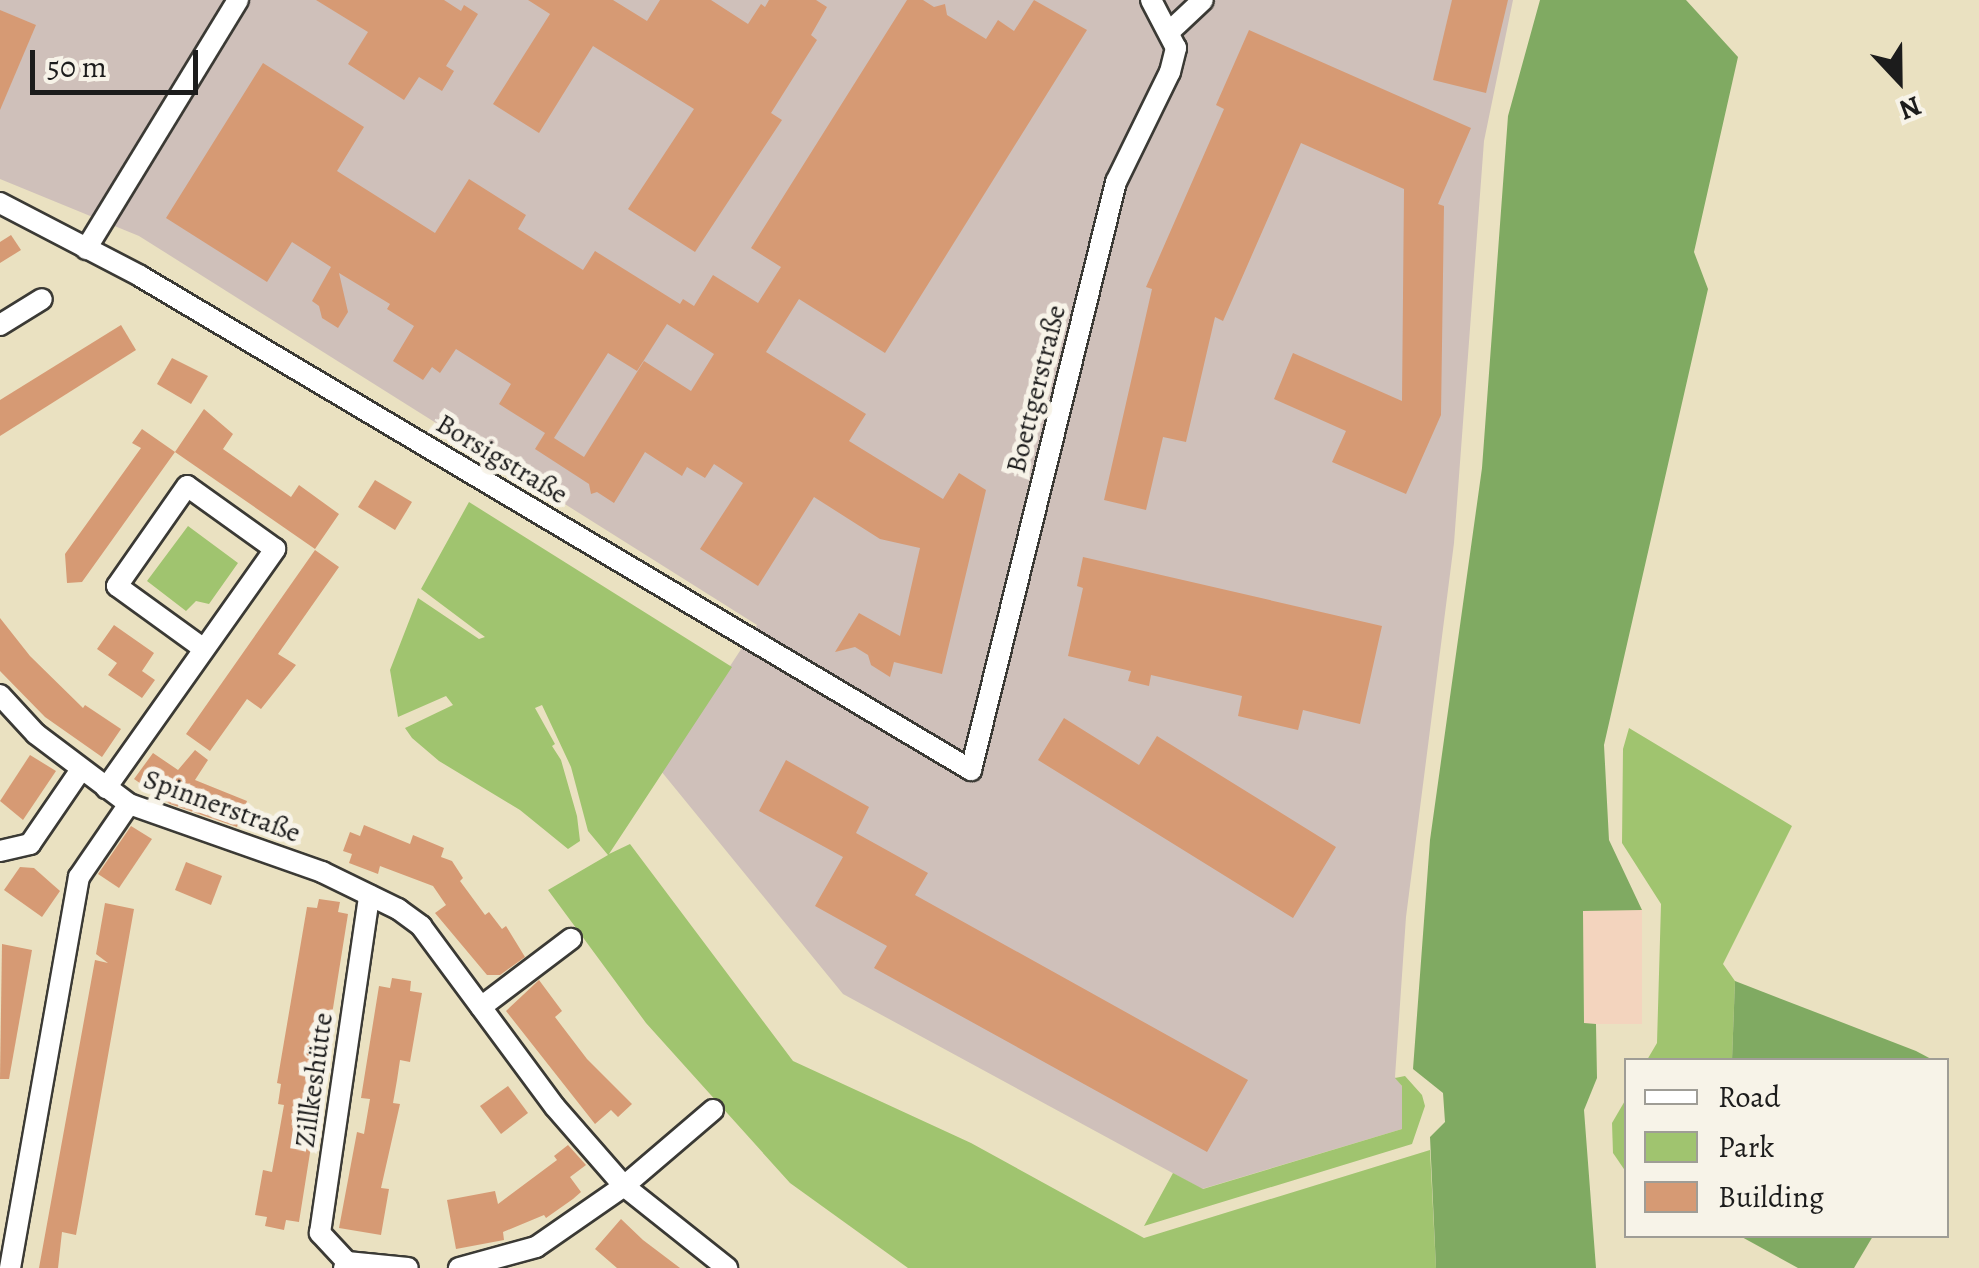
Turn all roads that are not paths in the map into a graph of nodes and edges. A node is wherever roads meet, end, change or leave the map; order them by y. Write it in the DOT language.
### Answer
graph roads {
  1 [pos="238,0"];
  2 [pos="1151,0"];
  3 [pos="1203,0"];
  4 [pos="1170,32"];
  5 [pos="0,203"];
  6 [pos="86,249"];
  7 [pos="42,298"];
  8 [pos="0,325"];
  9 [pos="204,649"];
  10 [pos="0,695"];
  11 [pos="971,770"];
  12 [pos="80,771"];
  13 [pos="106,788"];
  14 [pos="129,804"];
  15 [pos="0,851"];
  16 [pos="369,896"];
  17 [pos="571,939"];
  18 [pos="480,1007"];
  19 [pos="713,1110"];
  20 [pos="624,1186"];
  21 [pos="345,1265"];
  22 [pos="10,1268"];
  23 [pos="408,1268"];
  24 [pos="459,1268"];
  25 [pos="727,1268"];
  1 -- 6 [label="street"];
  2 -- 4 [label="street"];
  3 -- 4 [label="street"];
  4 -- 11 [label="street, Boettgerstraße"];
  5 -- 6 [label="street, Borsigstraße"];
  6 -- 11 [label="street, Borsigstraße"];
  7 -- 8 [label="street"];
  9 -- 9 [label="street, Spinnerstraße"];
  9 -- 13 [label="street, Spinnerstraße"];
  10 -- 12 [label="street, Spinnerstraße"];
  12 -- 13 [label="street, Spinnerstraße"];
  12 -- 15 [label="street"];
  13 -- 14 [label="street, Spinnerstraße"];
  14 -- 16 [label="street, Spinnerstraße"];
  14 -- 22 [label="street"];
  16 -- 18 [label="street"];
  16 -- 21 [label="street, Zillkeshütte"];
  17 -- 18 [label="street"];
  18 -- 20 [label="street"];
  19 -- 20 [label="street"];
  20 -- 24 [label="street"];
  20 -- 25 [label="street"];
  21 -- 23 [label="street, Zillkeshütte"];
}
